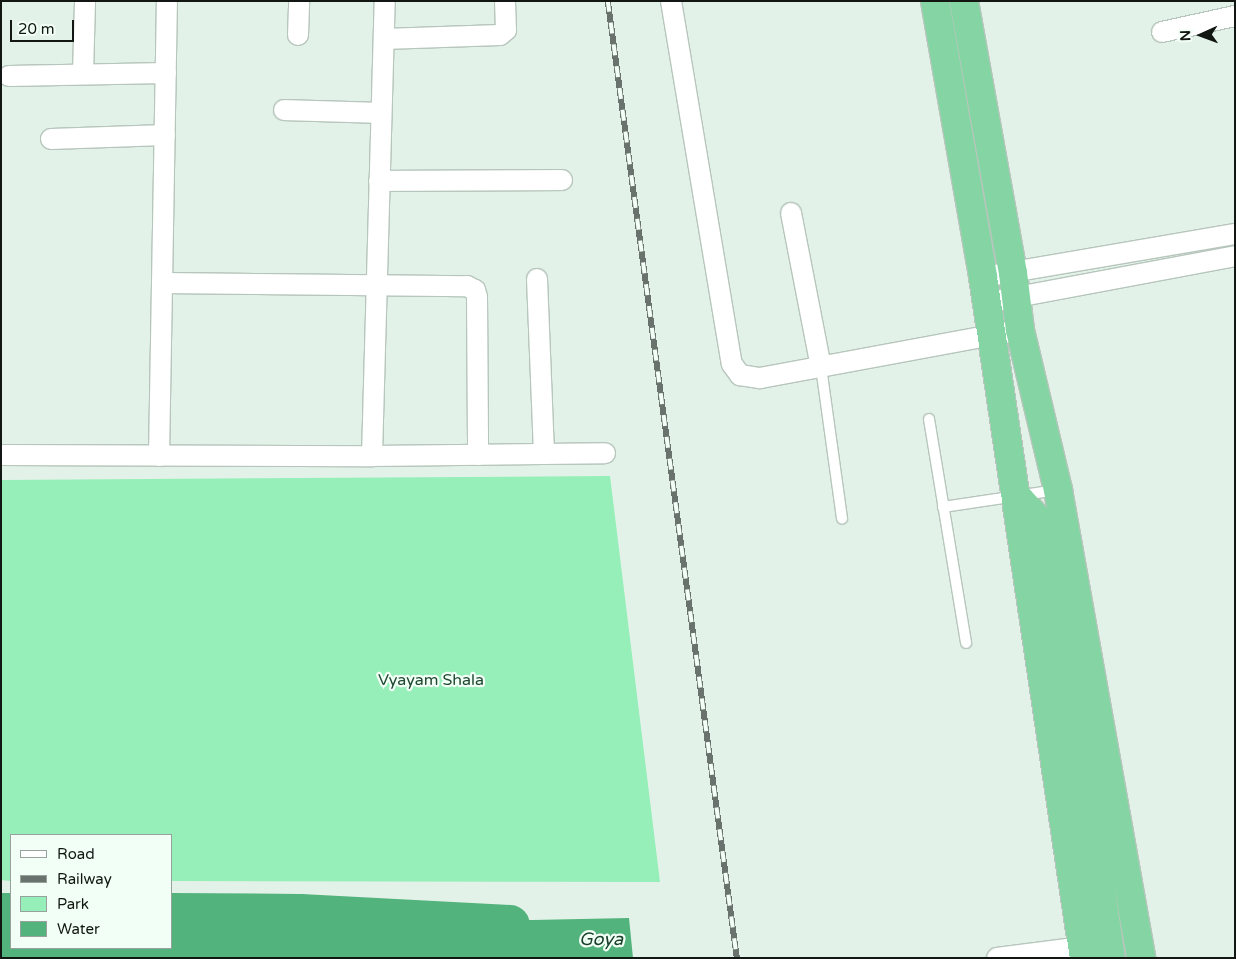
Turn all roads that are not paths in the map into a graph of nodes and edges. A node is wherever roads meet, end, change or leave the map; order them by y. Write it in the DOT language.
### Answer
graph roads {
  1 [pos="86,1"];
  2 [pos="167,1"];
  3 [pos="299,1"];
  4 [pos="385,1"];
  5 [pos="504,1"];
  6 [pos="671,1"];
  7 [pos="935,1"];
  8 [pos="964,1"];
  9 [pos="1235,16"];
  10 [pos="1162,32"];
  11 [pos="298,35"];
  12 [pos="384,38"];
  13 [pos="166,73"];
  14 [pos="83,74"];
  15 [pos="10,76"];
  16 [pos="284,110"];
  17 [pos="381,113"];
  18 [pos="165,135"];
  19 [pos="51,139"];
  20 [pos="562,180"];
  21 [pos="379,181"];
  22 [pos="791,213"];
  23 [pos="1235,234"];
  24 [pos="1235,256"];
  25 [pos="537,279"];
  26 [pos="162,283"];
  27 [pos="376,285"];
  28 [pos="1014,286"];
  29 [pos="984,290"];
  30 [pos="1020,330"];
  31 [pos="991,335"];
  32 [pos="821,367"];
  33 [pos="929,419"];
  34 [pos="605,453"];
  35 [pos="544,454"];
  36 [pos="1,455"];
  37 [pos="478,455"];
  38 [pos="159,456"];
  39 [pos="372,456"];
  40 [pos="1058,490"];
  41 [pos="1016,495"];
  42 [pos="943,507"];
  43 [pos="842,519"];
  44 [pos="966,643"];
  45 [pos="1083,952"];
  46 [pos="997,958"];
  47 [pos="1111,958"];
  48 [pos="1141,958"];
  1 -- 14 [label="street"];
  2 -- 13 [label="street"];
  3 -- 11 [label="street"];
  4 -- 12 [label="street"];
  5 -- 12 [label="street"];
  6 -- 32 [label="street"];
  7 -- 29 [label="highway"];
  8 -- 28 [label="highway"];
  9 -- 10 [label="street"];
  12 -- 17 [label="street"];
  13 -- 14 [label="street"];
  13 -- 18 [label="street"];
  14 -- 15 [label="street"];
  16 -- 17 [label="street"];
  17 -- 21 [label="street"];
  18 -- 19 [label="street"];
  18 -- 26 [label="street"];
  20 -- 21 [label="street"];
  21 -- 27 [label="street"];
  22 -- 32 [label="street"];
  23 -- 28 [label="street"];
  24 -- 28 [label="street"];
  25 -- 35 [label="street"];
  26 -- 27 [label="street"];
  26 -- 38 [label="street"];
  27 -- 37 [label="street"];
  27 -- 39 [label="street"];
  28 -- 29 [label="street"];
  28 -- 30 [label="highway"];
  29 -- 31 [label="highway"];
  30 -- 31 [label="street"];
  30 -- 40 [label="highway"];
  31 -- 32 [label="street"];
  31 -- 41 [label="highway"];
  32 -- 43 [label="lane"];
  33 -- 42 [label="lane"];
  34 -- 35 [label="street"];
  35 -- 37 [label="street"];
  36 -- 38 [label="street"];
  37 -- 39 [label="street"];
  38 -- 39 [label="street"];
  40 -- 41 [label="lane"];
  40 -- 48 [label="highway"];
  41 -- 42 [label="lane"];
  41 -- 45 [label="highway"];
  41 -- 47 [label="highway"];
  42 -- 44 [label="lane"];
  45 -- 46 [label="street"];
}
